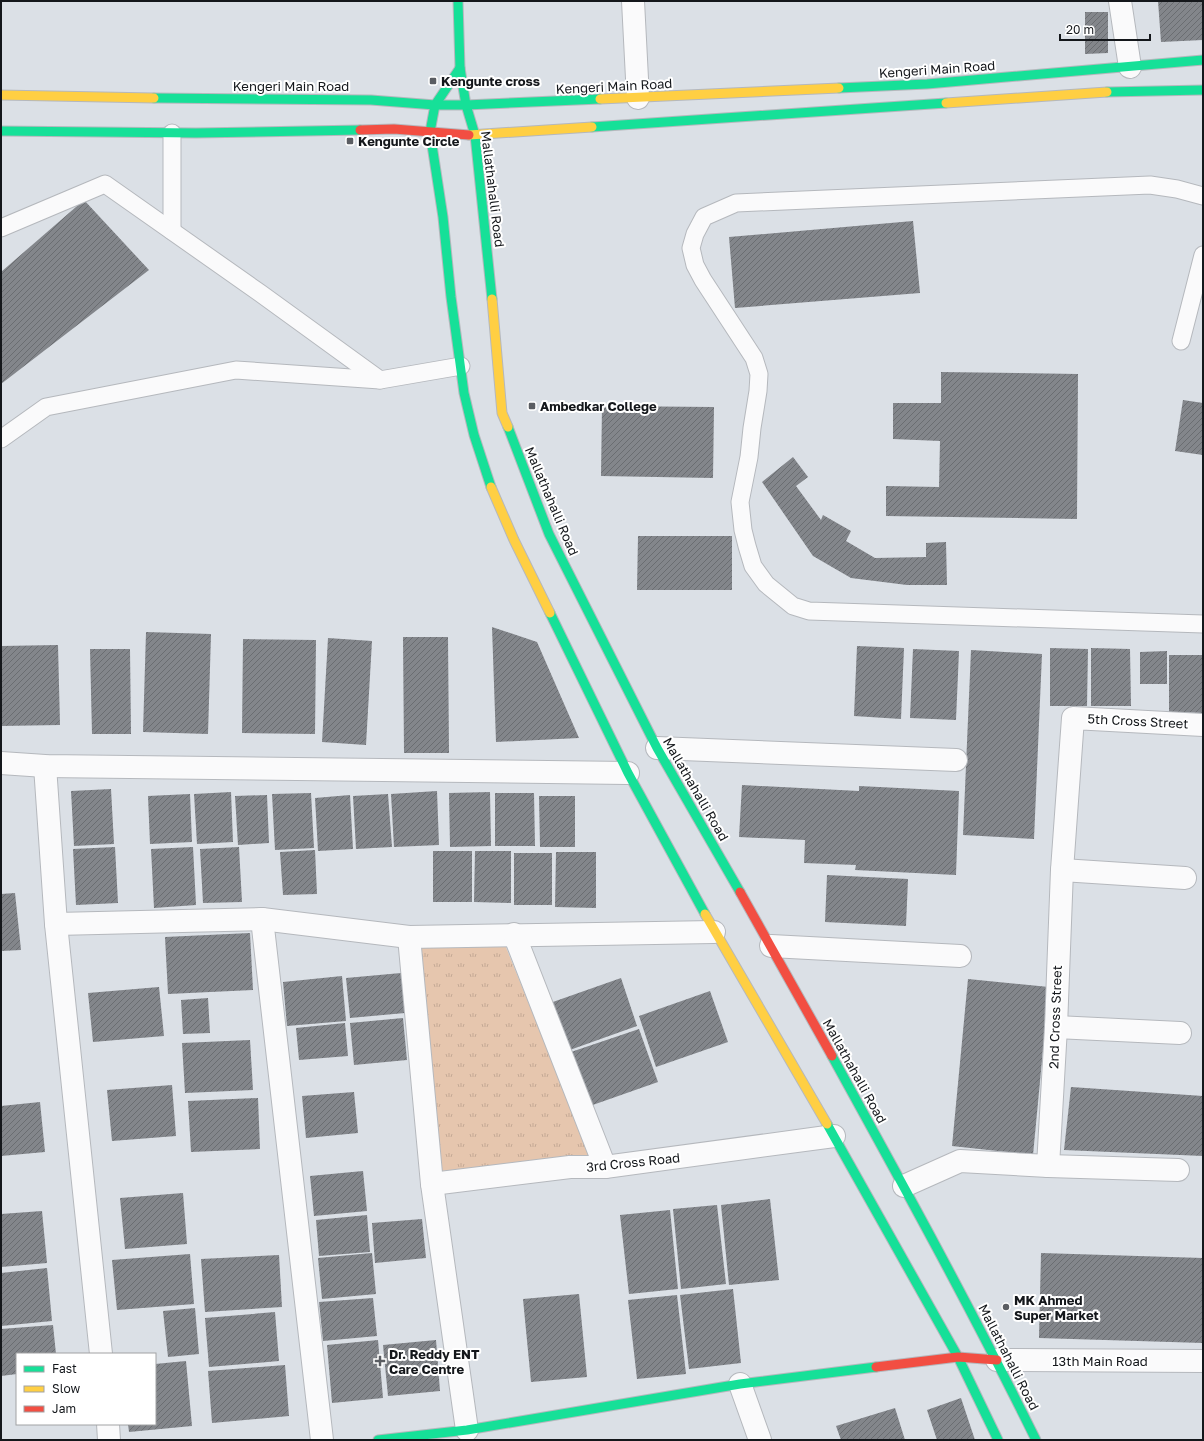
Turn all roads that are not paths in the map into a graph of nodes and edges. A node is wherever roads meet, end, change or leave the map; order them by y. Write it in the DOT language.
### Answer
graph roads {
  1 [pos="458,1"];
  2 [pos="633,1"];
  3 [pos="1120,1"];
  4 [pos="1203,60"];
  5 [pos="1130,67"];
  6 [pos="460,68"];
  7 [pos="1203,90"];
  8 [pos="1,95"];
  9 [pos="638,98"];
  10 [pos="435,105"];
  11 [pos="466,105"];
  12 [pos="1,132"];
  13 [pos="430,132"];
  14 [pos="172,133"];
  15 [pos="474,135"];
  16 [pos="1203,196"];
  17 [pos="1,228"];
  18 [pos="172,231"];
  19 [pos="1203,255"];
  20 [pos="1181,341"];
  21 [pos="461,366"];
  22 [pos="380,380"];
  23 [pos="1,439"];
  24 [pos="1203,624"];
  25 [pos="1073,718"];
  26 [pos="1203,725"];
  27 [pos="657,748"];
  28 [pos="956,760"];
  29 [pos="1,763"];
  30 [pos="45,766"];
  31 [pos="628,773"];
  32 [pos="1062,870"];
  33 [pos="1185,878"];
  34 [pos="262,919"];
  35 [pos="56,924"];
  36 [pos="714,932"];
  37 [pos="514,934"];
  38 [pos="409,936"];
  39 [pos="771,946"];
  40 [pos="960,956"];
  41 [pos="1056,1026"];
  42 [pos="1180,1033"];
  43 [pos="834,1136"];
  44 [pos="1048,1166"];
  45 [pos="606,1167"];
  46 [pos="1178,1170"];
  47 [pos="432,1184"];
  48 [pos="904,1186"];
  49 [pos="100,1353"];
  50 [pos="958,1357"];
  51 [pos="998,1360"];
  52 [pos="1203,1361"];
  53 [pos="740,1384"];
  54 [pos="108,1425"];
  55 [pos="481,1432"];
  56 [pos="110,1440"];
  57 [pos="322,1440"];
  58 [pos="378,1440"];
  59 [pos="760,1440"];
  60 [pos="998,1440"];
  61 [pos="1036,1440"];
  1 -- 6 [label="main road, Mallathahalli Road"];
  2 -- 9 [label="street"];
  3 -- 5 [label="street"];
  4 -- 5 [label="main road, Kengeri Main Road"];
  5 -- 9 [label="main road, Kengeri Main Road"];
  6 -- 10 [label="main road"];
  6 -- 11 [label="main road, Mallathahalli Road"];
  7 -- 15 [label="main road"];
  8 -- 10 [label="main road, Kengeri Main Road"];
  9 -- 11 [label="main road, Kengeri Main Road"];
  10 -- 11 [label="main road, Kengeri Main Road"];
  10 -- 13 [label="main road"];
  11 -- 15 [label="main road, Mallathahalli Road"];
  12 -- 14 [label="main road"];
  13 -- 14 [label="main road"];
  13 -- 15 [label="main road"];
  13 -- 21 [label="main road"];
  14 -- 18 [label="lane"];
  15 -- 27 [label="main road, Mallathahalli Road"];
  16 -- 24 [label="lane"];
  17 -- 18 [label="lane"];
  18 -- 22 [label="lane"];
  19 -- 20 [label="lane"];
  21 -- 22 [label="lane"];
  21 -- 31 [label="main road"];
  22 -- 23 [label="lane"];
  25 -- 26 [label="street, 5th Cross Street"];
  25 -- 32 [label="street, 2nd Cross Street"];
  27 -- 28 [label="street"];
  27 -- 39 [label="main road, Mallathahalli Road"];
  29 -- 30 [label="street"];
  30 -- 31 [label="street"];
  30 -- 35 [label="street"];
  31 -- 36 [label="main road"];
  32 -- 33 [label="street"];
  32 -- 41 [label="street, 2nd Cross Street"];
  34 -- 35 [label="street"];
  34 -- 38 [label="street"];
  34 -- 57 [label="street"];
  35 -- 49 [label="street"];
  36 -- 37 [label="street"];
  36 -- 43 [label="main road"];
  37 -- 38 [label="street"];
  37 -- 45 [label="street"];
  38 -- 47 [label="street"];
  39 -- 40 [label="street"];
  39 -- 48 [label="main road, Mallathahalli Road"];
  41 -- 42 [label="street"];
  41 -- 44 [label="street, 2nd Cross Street"];
  43 -- 45 [label="street, 3rd Cross Road"];
  43 -- 50 [label="main road"];
  44 -- 46 [label="street"];
  44 -- 48 [label="street"];
  45 -- 47 [label="street, 3rd Cross Road"];
  47 -- 55 [label="street"];
  48 -- 51 [label="main road, Mallathahalli Road"];
  50 -- 51 [label="main road"];
  50 -- 53 [label="main road"];
  50 -- 60 [label="main road"];
  51 -- 52 [label="street, 13th Main Road"];
  51 -- 61 [label="main road, Mallathahalli Road"];
  53 -- 55 [label="main road"];
  53 -- 59 [label="street"];
  54 -- 56 [label="street"];
  55 -- 58 [label="main road"];
}
